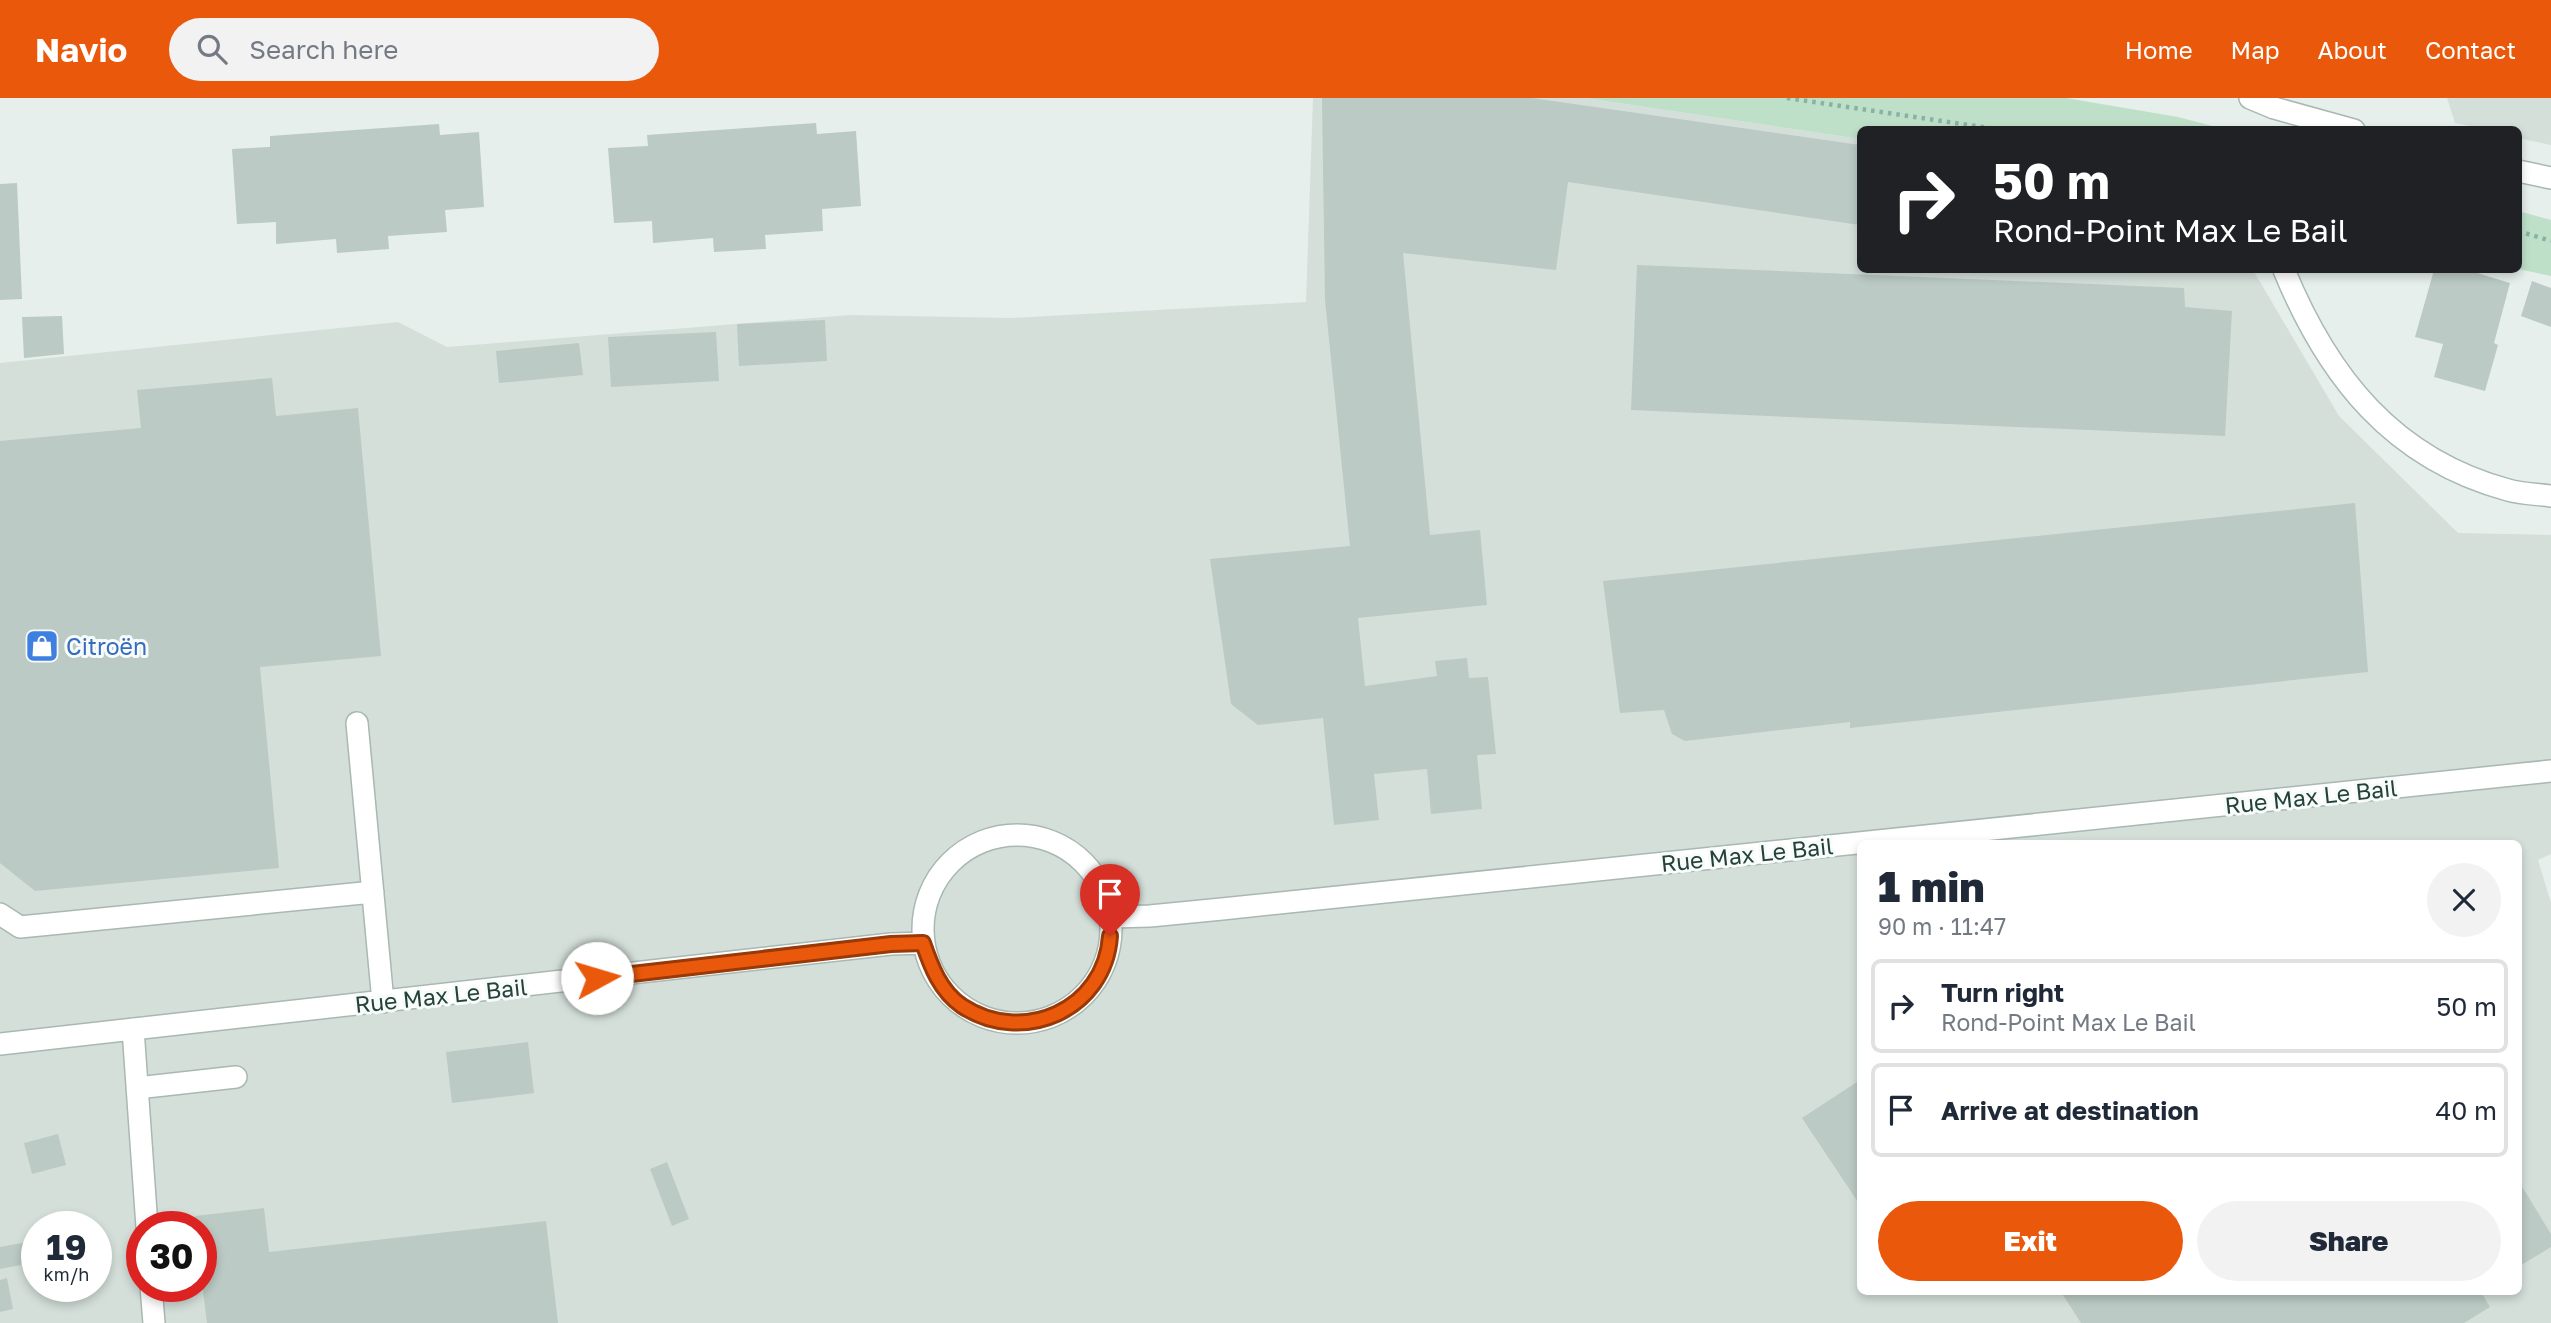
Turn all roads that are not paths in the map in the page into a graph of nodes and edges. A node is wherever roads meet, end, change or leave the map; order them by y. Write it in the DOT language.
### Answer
graph roads {
  1 [pos="2250,98"];
  2 [pos="2339,126"];
  3 [pos="2522,172"];
  4 [pos="2551,178"];
  5 [pos="2285,273"];
  6 [pos="2551,496"];
  7 [pos="357,723"];
  8 [pos="2551,771"];
  9 [pos="1885,840"];
  10 [pos="1857,843"];
  11 [pos="373,891"];
  12 [pos="0,914"];
  13 [pos="1111,917"];
  14 [pos="923,943"];
  15 [pos="383,1002"];
  16 [pos="133,1029"];
  17 [pos="0,1044"];
  18 [pos="236,1077"];
  19 [pos="137,1088"];
  20 [pos="146,1211"];
  21 [pos="152,1302"];
  22 [pos="154,1323"];
  1 -- 2 [label="street"];
  3 -- 4 [label="street"];
  5 -- 6 [label="street"];
  7 -- 11 [label="street"];
  8 -- 9 [label="street, Rue Max Le Bail"];
  10 -- 13 [label="street, Rue Max Le Bail"];
  11 -- 12 [label="street"];
  11 -- 15 [label="street"];
  13 -- 14 [label="street"];
  13 -- 14 [label="street"];
  14 -- 15 [label="street, Rue Max Le Bail"];
  15 -- 16 [label="street, Rue Max Le Bail"];
  16 -- 17 [label="street, Rue Max Le Bail"];
  16 -- 19 [label="street"];
  18 -- 19 [label="street"];
  19 -- 20 [label="street"];
  21 -- 22 [label="street"];
}
